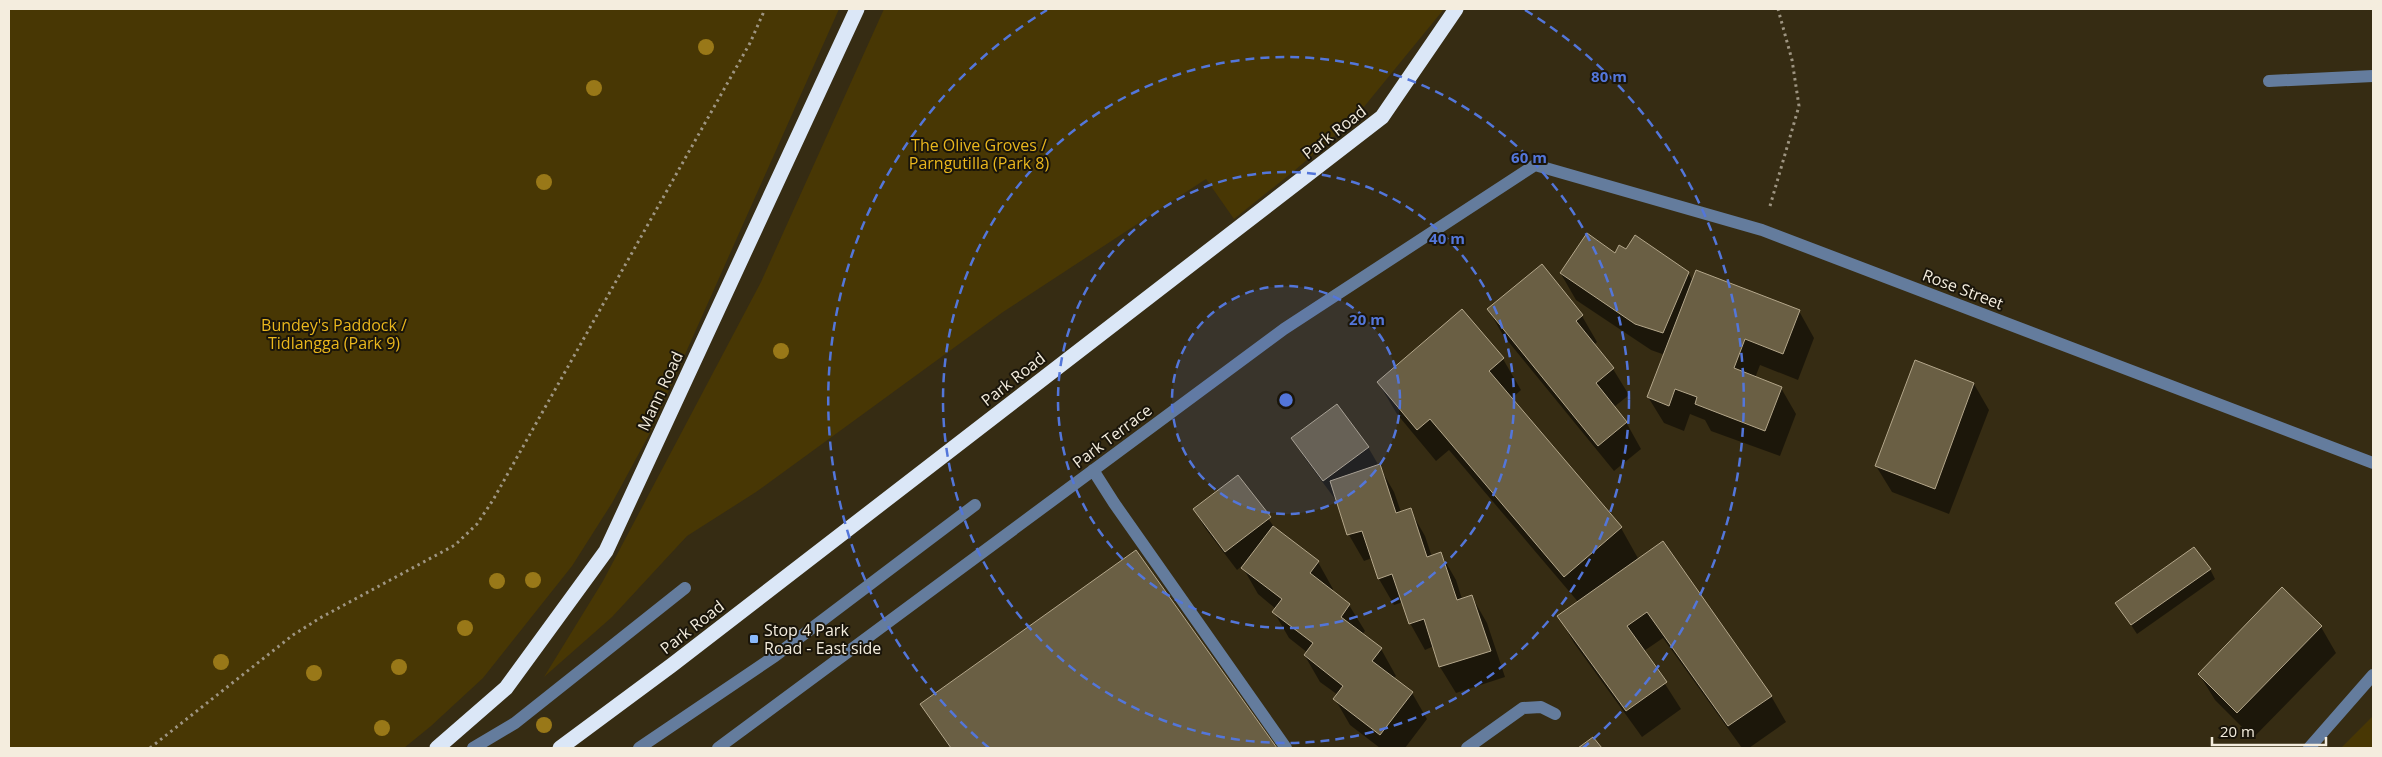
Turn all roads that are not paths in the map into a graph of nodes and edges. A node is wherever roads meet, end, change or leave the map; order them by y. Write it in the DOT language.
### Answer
graph roads {
  1 [pos="857,9"];
  2 [pos="1456,9"];
  3 [pos="2373,76"];
  4 [pos="2269,81"];
  5 [pos="1535,165"];
  6 [pos="2373,463"];
  7 [pos="1093,470"];
  8 [pos="975,505"];
  9 [pos="685,588"];
  10 [pos="2373,675"];
  11 [pos="1555,714"];
  12 [pos="437,748"];
  13 [pos="473,748"];
  14 [pos="560,748"];
  15 [pos="639,748"];
  16 [pos="718,748"];
  17 [pos="1286,748"];
  18 [pos="1467,748"];
  19 [pos="2309,748"];
  1 -- 12 [label="highway, Mann Road"];
  2 -- 14 [label="highway, Park Road"];
  3 -- 4 [label="street"];
  5 -- 6 [label="street, Rose Street"];
  5 -- 7 [label="street, Park Terrace"];
  7 -- 16 [label="street, Park Terrace"];
  7 -- 17 [label="street"];
  8 -- 15 [label="street"];
  9 -- 13 [label="street"];
  10 -- 19 [label="street"];
  11 -- 18 [label="street"];
}
